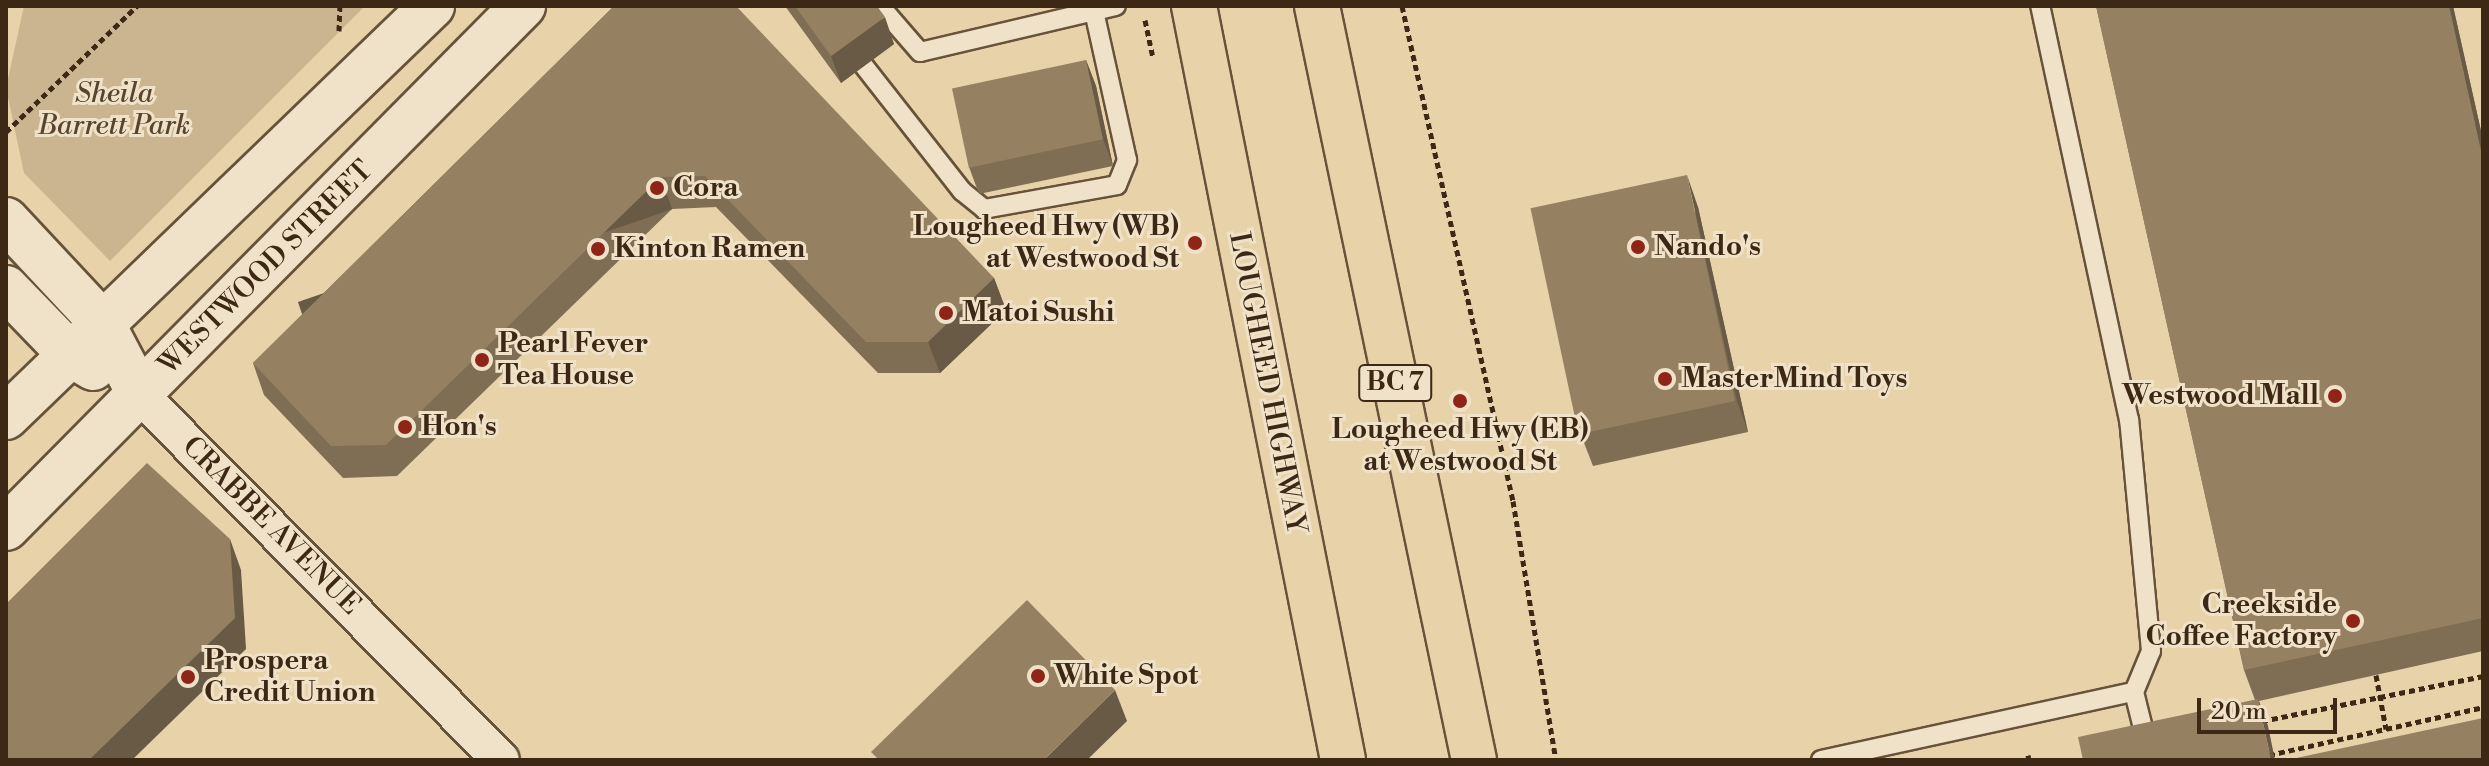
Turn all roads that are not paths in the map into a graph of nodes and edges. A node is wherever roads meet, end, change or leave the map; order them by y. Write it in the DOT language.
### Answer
graph roads {
  1 [pos="432,6"];
  2 [pos="523,6"];
  3 [pos="880,6"];
  4 [pos="1116,6"];
  5 [pos="1194,6"];
  6 [pos="1317,6"];
  7 [pos="2040,6"];
  8 [pos="1094,11"];
  9 [pos="864,66"];
  10 [pos="6,220"];
  11 [pos="6,288"];
  12 [pos="102,323"];
  13 [pos="70,354"];
  14 [pos="140,395"];
  15 [pos="6,417"];
  16 [pos="6,528"];
  17 [pos="2134,692"];
  18 [pos="2148,751"];
  19 [pos="501,760"];
  20 [pos="1343,760"];
  21 [pos="1474,760"];
  22 [pos="1821,760"];
  1 -- 12 [label="main road"];
  2 -- 14 [label="main road, WESTWOOD STREET"];
  3 -- 8 [label="lane"];
  4 -- 8 [label="lane"];
  5 -- 20 [label="main road, LOUGHEED HIGHWAY"];
  6 -- 21 [label="main road, BC 7"];
  7 -- 17 [label="lane"];
  8 -- 9 [label="lane"];
  10 -- 12 [label="main road"];
  11 -- 13 [label="main road"];
  12 -- 13 [label="main road"];
  12 -- 14 [label="main road"];
  13 -- 14 [label="main road"];
  13 -- 15 [label="main road"];
  14 -- 16 [label="main road, WESTWOOD STREET"];
  14 -- 19 [label="street, CRABBE AVENUE"];
  17 -- 18 [label="lane"];
  17 -- 22 [label="lane"];
}
